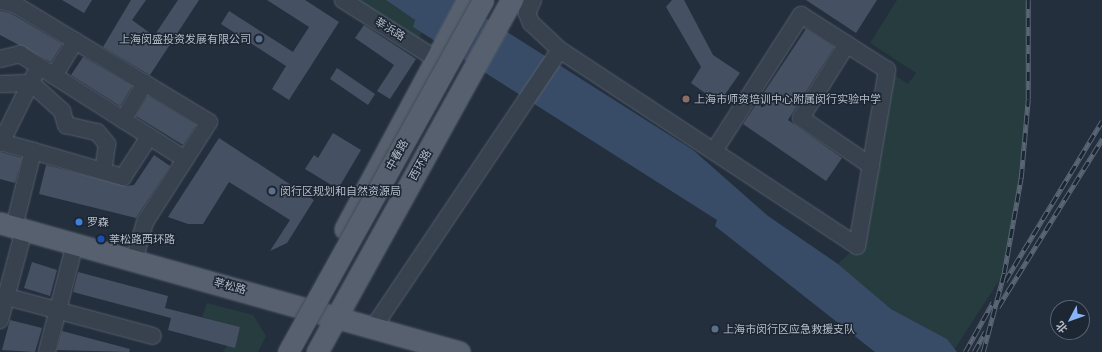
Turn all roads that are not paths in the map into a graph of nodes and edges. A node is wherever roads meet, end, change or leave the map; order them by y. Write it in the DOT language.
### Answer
graph roads {
  1 [pos="24,0"];
  2 [pos="343,0"];
  3 [pos="468,0"];
  4 [pos="483,0"];
  5 [pos="533,0"];
  6 [pos="0,1"];
  7 [pos="503,6"];
  8 [pos="66,25"];
  9 [pos="75,41"];
  10 [pos="847,44"];
  11 [pos="558,54"];
  12 [pos="438,56"];
  13 [pos="0,59"];
  14 [pos="39,66"];
  15 [pos="54,76"];
  16 [pos="31,83"];
  17 [pos="145,83"];
  18 [pos="0,84"];
  19 [pos="123,120"];
  20 [pos="149,137"];
  21 [pos="0,142"];
  22 [pos="33,151"];
  23 [pos="714,151"];
  24 [pos="185,159"];
  25 [pos="871,166"];
  26 [pos="103,171"];
  27 [pos="13,227"];
  28 [pos="75,244"];
  29 [pos="134,260"];
  30 [pos="3,296"];
  31 [pos="303,306"];
  32 [pos="58,310"];
  33 [pos="338,315"];
  34 [pos="0,320"];
  35 [pos="375,326"];
  36 [pos="152,336"];
  37 [pos="48,352"];
  38 [pos="277,352"];
  39 [pos="288,352"];
  40 [pos="304,352"];
  41 [pos="317,352"];
  42 [pos="460,352"];
  1 -- 8 [label="street"];
  2 -- 12 [label="street, 莘浜路"];
  3 -- 12 [label="main road"];
  4 -- 39 [label="main road, 中春路, bridge"];
  5 -- 11 [label="street"];
  6 -- 9 [label="street"];
  7 -- 33 [label="main road, 西环路"];
  7 -- 40 [label="main road, 中春路"];
  9 -- 15 [label="street"];
  9 -- 17 [label="street"];
  10 -- 23 [label="street"];
  10 -- 25 [label="street"];
  10 -- 25 [label="street"];
  11 -- 23 [label="street"];
  11 -- 35 [label="street"];
  12 -- 31 [label="main road"];
  13 -- 14 [label="street"];
  14 -- 15 [label="street"];
  14 -- 16 [label="street"];
  15 -- 19 [label="street"];
  16 -- 18 [label="street"];
  16 -- 21 [label="street"];
  16 -- 26 [label="street"];
  17 -- 19 [label="street"];
  17 -- 24 [label="street"];
  19 -- 20 [label="street"];
  20 -- 24 [label="street"];
  20 -- 26 [label="street"];
  21 -- 22 [label="street"];
  22 -- 26 [label="street"];
  22 -- 27 [label="street"];
  23 -- 25 [label="street"];
  24 -- 29 [label="street"];
  27 -- 28 [label="main road, 莘松路"];
  27 -- 30 [label="street"];
  28 -- 29 [label="main road, 莘松路"];
  28 -- 32 [label="street"];
  29 -- 31 [label="main road, 莘松路"];
  30 -- 32 [label="street"];
  30 -- 34 [label="street"];
  31 -- 33 [label="main road, 莘松路"];
  31 -- 38 [label="main road"];
  32 -- 36 [label="street"];
  32 -- 37 [label="street"];
  33 -- 35 [label="main road, 莘松路"];
  33 -- 41 [label="main road, 西环路"];
  35 -- 42 [label="main road, 莘松路"];
}
